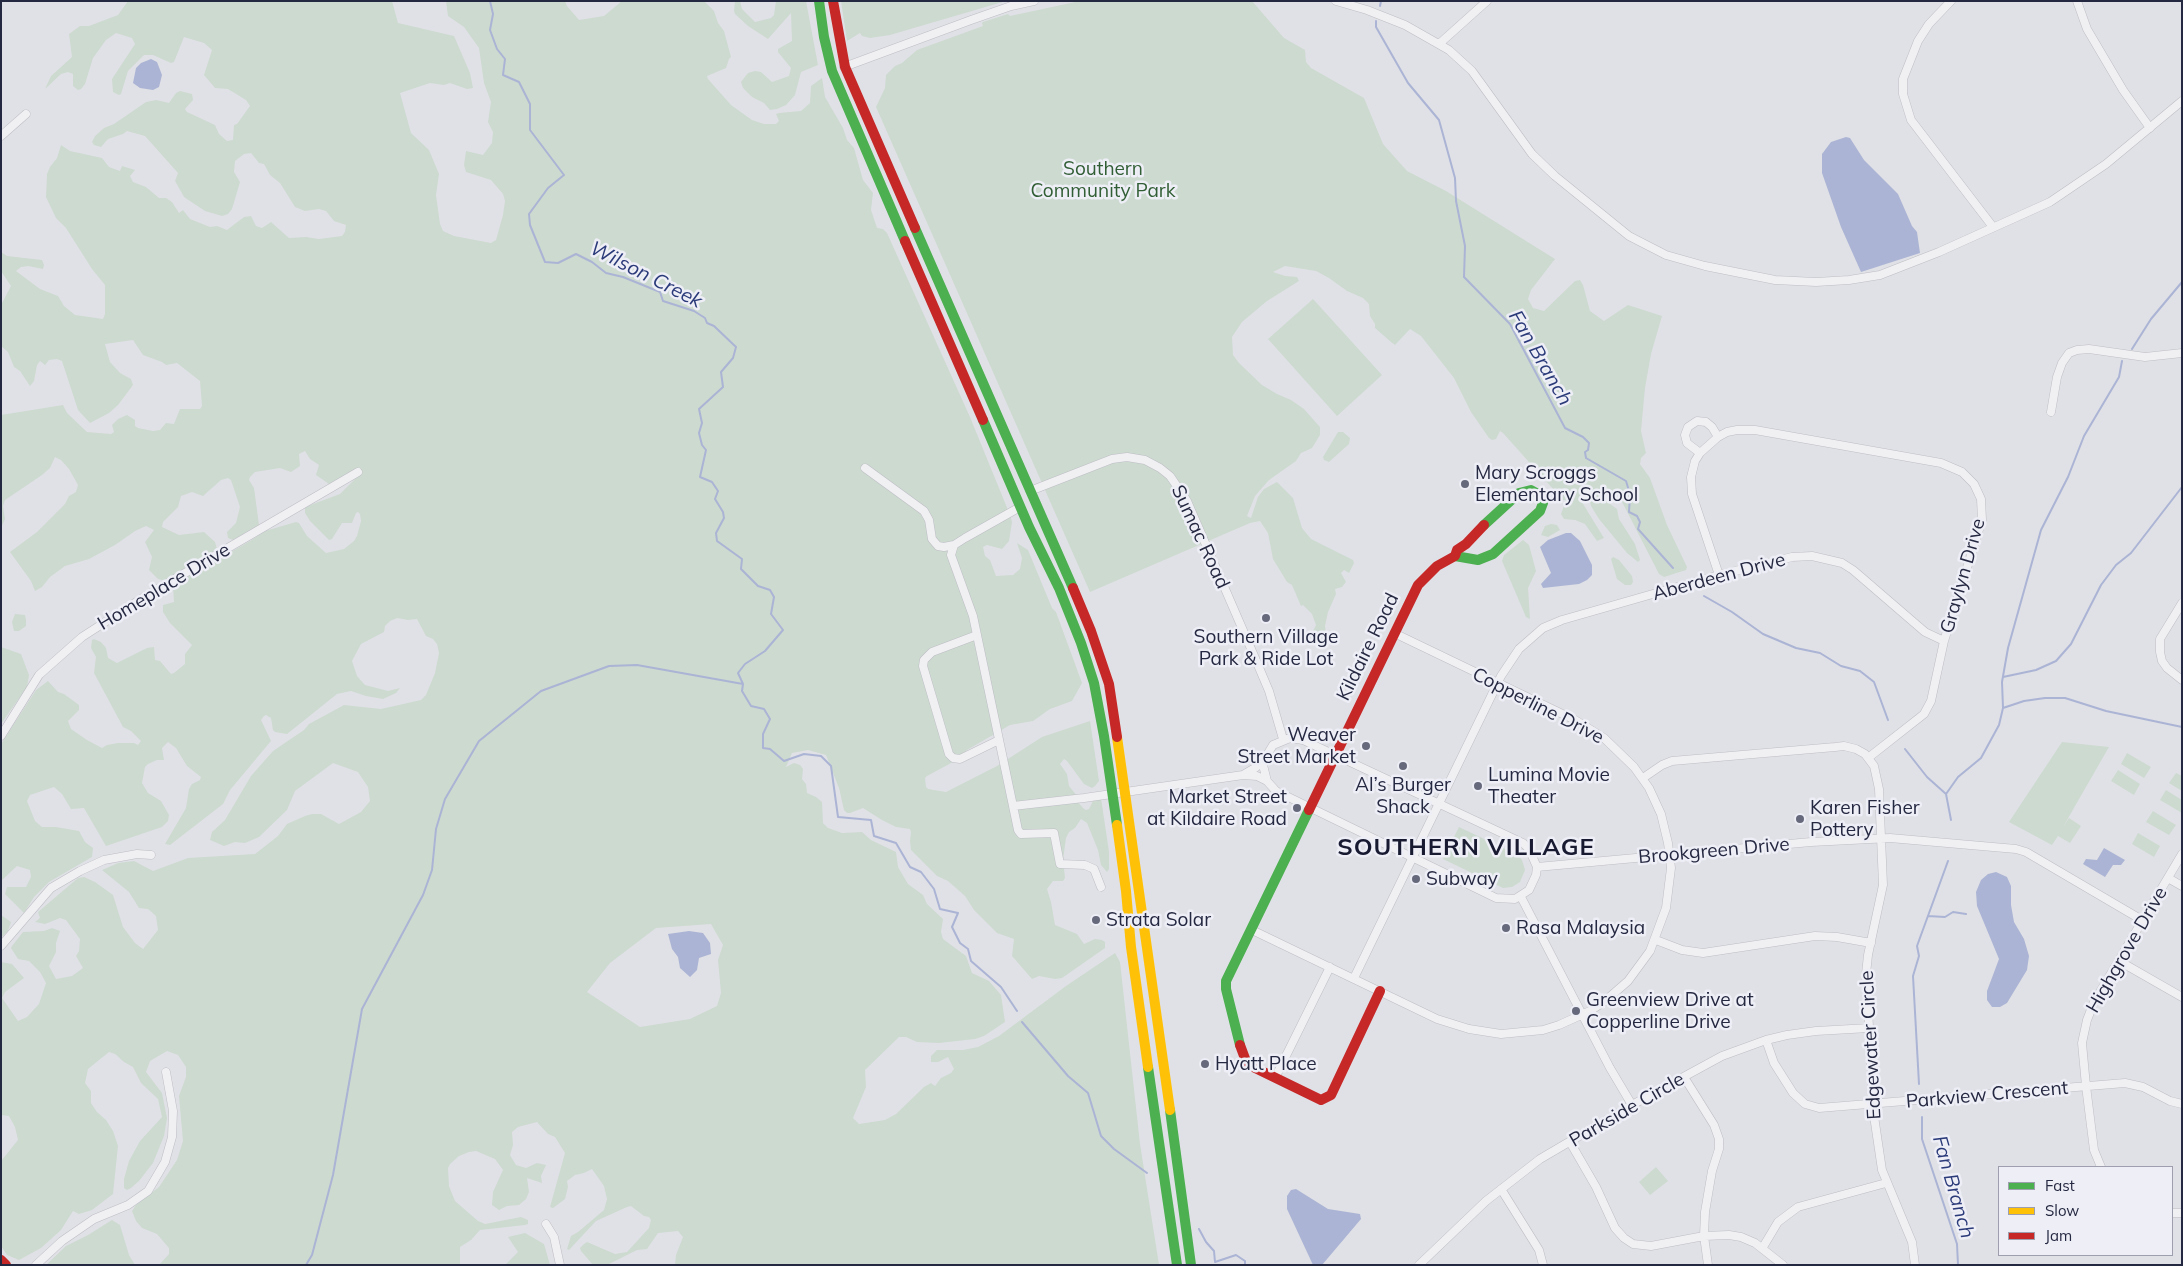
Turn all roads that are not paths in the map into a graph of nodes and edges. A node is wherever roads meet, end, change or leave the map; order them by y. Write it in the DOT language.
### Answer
graph roads {
  1 [pos="820,1"];
  2 [pos="833,1"];
  3 [pos="1034,1"];
  4 [pos="1336,1"];
  5 [pos="1487,1"];
  6 [pos="1951,1"];
  7 [pos="2077,1"];
  8 [pos="1439,44"];
  9 [pos="846,66"];
  10 [pos="832,71"];
  11 [pos="2182,100"];
  12 [pos="26,114"];
  13 [pos="2150,128"];
  14 [pos="1,136"];
  15 [pos="1993,227"];
  16 [pos="2182,353"];
  17 [pos="2051,412"];
  18 [pos="1718,437"];
  19 [pos="1700,453"];
  20 [pos="865,468"];
  21 [pos="358,472"];
  22 [pos="1030,491"];
  23 [pos="1020,507"];
  24 [pos="954,545"];
  25 [pos="1455,556"];
  26 [pos="1719,575"];
  27 [pos="2182,603"];
  28 [pos="1394,633"];
  29 [pos="977,635"];
  30 [pos="1944,641"];
  31 [pos="2182,680"];
  32 [pos="1497,683"];
  33 [pos="1,736"];
  34 [pos="1283,739"];
  35 [pos="999,740"];
  36 [pos="1336,756"];
  37 [pos="1868,758"];
  38 [pos="1265,759"];
  39 [pos="1243,774"];
  40 [pos="1643,778"];
  41 [pos="1267,781"];
  42 [pos="1126,791"];
  43 [pos="1111,793"];
  44 [pos="1439,804"];
  45 [pos="1013,806"];
  46 [pos="1310,808"];
  47 [pos="1881,837"];
  48 [pos="152,854"];
  49 [pos="2182,854"];
  50 [pos="1669,855"];
  51 [pos="1412,857"];
  52 [pos="1537,867"];
  53 [pos="2168,878"];
  54 [pos="2182,886"];
  55 [pos="1101,887"];
  56 [pos="1521,897"];
  57 [pos="2142,920"];
  58 [pos="1252,930"];
  59 [pos="1656,940"];
  60 [pos="1871,943"];
  61 [pos="1,946"];
  62 [pos="2120,961"];
  63 [pos="1330,967"];
  64 [pos="1354,978"];
  65 [pos="1380,991"];
  66 [pos="2182,997"];
  67 [pos="1582,1015"];
  68 [pos="1869,1028"];
  69 [pos="1766,1040"];
  70 [pos="166,1072"];
  71 [pos="1684,1077"];
  72 [pos="1275,1078"];
  73 [pos="2086,1086"];
  74 [pos="2182,1104"];
  75 [pos="1632,1105"];
  76 [pos="1873,1105"];
  77 [pos="1570,1142"];
  78 [pos="2102,1166"];
  79 [pos="1886,1183"];
  80 [pos="1501,1189"];
  81 [pos="546,1224"];
  82 [pos="1704,1236"];
  83 [pos="1763,1247"];
  84 [pos="1,1260"];
  85 [pos="6,1265"];
  86 [pos="36,1265"];
  87 [pos="560,1265"];
  88 [pos="1177,1265"];
  89 [pos="1191,1265"];
  90 [pos="1419,1265"];
  91 [pos="1543,1265"];
  92 [pos="1708,1265"];
  93 [pos="1783,1265"];
  94 [pos="1915,1265"];
  1 -- 10 [label="main road"];
  2 -- 9 [label="main road"];
  3 -- 9 [label="street"];
  4 -- 8 [label="street"];
  5 -- 8 [label="street"];
  6 -- 15 [label="street"];
  7 -- 13 [label="street"];
  8 -- 15 [label="street"];
  9 -- 10 [label="street"];
  9 -- 22 [label="main road"];
  10 -- 23 [label="main road"];
  11 -- 13 [label="street"];
  12 -- 14 [label="street"];
  13 -- 15 [label="street"];
  16 -- 17 [label="street"];
  18 -- 19 [label="street, Graylyn Drive"];
  18 -- 19 [label="street"];
  18 -- 30 [label="street, Graylyn Drive"];
  19 -- 26 [label="street, Graylyn Drive"];
  20 -- 24 [label="street"];
  21 -- 33 [label="street, Homeplace Drive"];
  22 -- 34 [label="street, Sumac Road"];
  22 -- 42 [label="main road"];
  23 -- 24 [label="street"];
  23 -- 43 [label="main road"];
  24 -- 29 [label="street"];
  25 -- 25 [label="main road, Kildaire Road"];
  25 -- 28 [label="main road, Kildaire Road"];
  26 -- 30 [label="street, Aberdeen Drive"];
  26 -- 32 [label="street, Aberdeen Drive"];
  27 -- 31 [label="street"];
  28 -- 32 [label="street, Copperline Drive"];
  28 -- 36 [label="main road, Kildaire Road"];
  29 -- 35 [label="street"];
  29 -- 35 [label="street"];
  30 -- 37 [label="street, Graylyn Drive"];
  32 -- 40 [label="street, Copperline Drive"];
  32 -- 44 [label="street, Aberdeen Drive"];
  34 -- 36 [label="street"];
  34 -- 38 [label="street"];
  35 -- 45 [label="street"];
  36 -- 44 [label="street"];
  36 -- 46 [label="main road, Kildaire Road"];
  37 -- 40 [label="street"];
  37 -- 47 [label="street, Edgewater Circle"];
  38 -- 39 [label="street"];
  38 -- 41 [label="street"];
  39 -- 41 [label="street"];
  39 -- 42 [label="street"];
  40 -- 50 [label="street, Copperline Drive"];
  41 -- 46 [label="street"];
  42 -- 43 [label="street"];
  42 -- 89 [label="main road"];
  43 -- 45 [label="street"];
  43 -- 88 [label="main road"];
  44 -- 51 [label="street, Aberdeen Drive"];
  44 -- 52 [label="street"];
  45 -- 55 [label="street"];
  46 -- 51 [label="street"];
  46 -- 58 [label="main road, Kildaire Road"];
  47 -- 50 [label="street, Brookgreen Drive"];
  47 -- 57 [label="street, Brookgreen Drive"];
  47 -- 60 [label="street, Edgewater Circle"];
  48 -- 61 [label="street"];
  49 -- 53 [label="street, Highgrove Drive"];
  50 -- 52 [label="street, Brookgreen Drive"];
  50 -- 59 [label="street, Copperline Drive"];
  51 -- 56 [label="street"];
  51 -- 64 [label="street, Aberdeen Drive"];
  52 -- 56 [label="street"];
  53 -- 54 [label="street"];
  53 -- 57 [label="street, Highgrove Drive"];
  56 -- 67 [label="street"];
  57 -- 62 [label="street, Highgrove Drive"];
  58 -- 63 [label="street, Copperline Drive"];
  58 -- 72 [label="main road, Kildaire Road"];
  59 -- 60 [label="street"];
  59 -- 67 [label="street, Copperline Drive"];
  60 -- 68 [label="street, Edgewater Circle"];
  62 -- 66 [label="street"];
  62 -- 73 [label="street, Highgrove Drive"];
  63 -- 64 [label="street, Copperline Drive"];
  63 -- 72 [label="street"];
  64 -- 65 [label="street, Copperline Drive"];
  65 -- 67 [label="street, Copperline Drive"];
  65 -- 72 [label="main road, Kildaire Road"];
  67 -- 75 [label="street"];
  68 -- 69 [label="street, Parkside Circle"];
  68 -- 76 [label="street, Edgewater Circle"];
  69 -- 71 [label="street, Parkside Circle"];
  69 -- 76 [label="street, Parkview Crescent"];
  70 -- 86 [label="street"];
  71 -- 75 [label="street, Parkside Circle"];
  71 -- 82 [label="street"];
  73 -- 74 [label="street, Parkview Crescent"];
  73 -- 76 [label="street, Parkview Crescent"];
  73 -- 78 [label="street, Highgrove Drive"];
  75 -- 77 [label="street, Parkside Circle"];
  76 -- 79 [label="street, Edgewater Circle"];
  77 -- 80 [label="street, Parkside Circle"];
  77 -- 82 [label="street"];
  79 -- 83 [label="street"];
  79 -- 94 [label="street, Edgewater Circle"];
  80 -- 90 [label="street, Parkside Circle"];
  80 -- 91 [label="street"];
  81 -- 87 [label="street"];
  82 -- 83 [label="street"];
  82 -- 92 [label="street"];
  83 -- 93 [label="street"];
  84 -- 85 [label="main road"];
}
